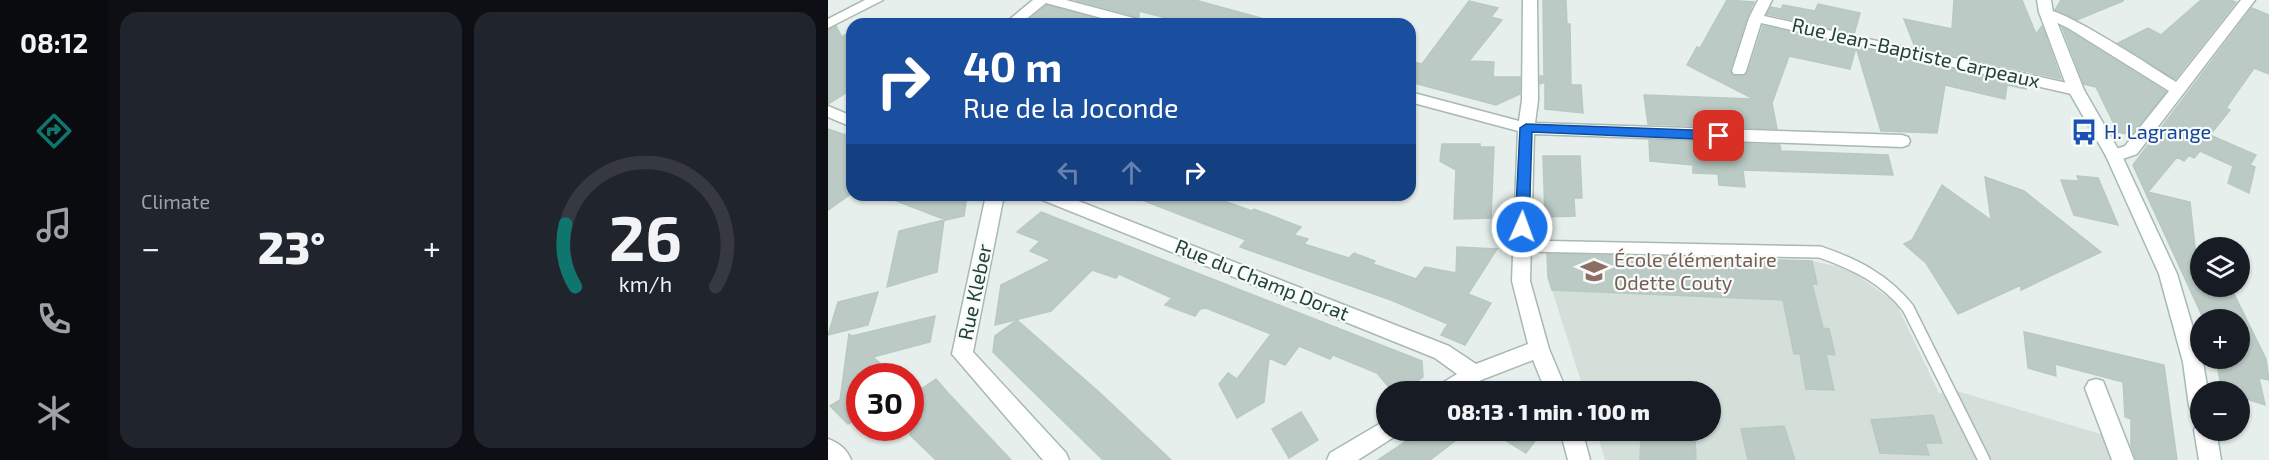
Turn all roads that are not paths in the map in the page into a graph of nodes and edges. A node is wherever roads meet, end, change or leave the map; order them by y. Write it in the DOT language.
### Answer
graph roads {
  1 [pos="876,0"];
  2 [pos="1041,0"];
  3 [pos="1051,0"];
  4 [pos="1530,0"];
  5 [pos="1765,0"];
  6 [pos="2248,0"];
  7 [pos="2045,6"];
  8 [pos="1018,18"];
  9 [pos="1118,18"];
  10 [pos="1756,18"];
  11 [pos="828,24"];
  12 [pos="1739,71"];
  13 [pos="2076,90"];
  14 [pos="2179,90"];
  15 [pos="1416,99"];
  16 [pos="828,111"];
  17 [pos="846,119"];
  18 [pos="1526,128"];
  19 [pos="1902,141"];
  20 [pos="2114,156"];
  21 [pos="994,201"];
  22 [pos="1061,201"];
  23 [pos="1522,246"];
  24 [pos="1539,349"];
  25 [pos="1474,374"];
  26 [pos="1463,381"];
  27 [pos="1552,381"];
  28 [pos="2196,381"];
  29 [pos="2096,388"];
  30 [pos="1376,436"];
  31 [pos="1574,441"];
  32 [pos="2207,441"];
  33 [pos="828,448"];
  34 [pos="840,460"];
  35 [pos="1058,460"];
  36 [pos="1338,460"];
  37 [pos="1579,460"];
  38 [pos="1984,460"];
  39 [pos="2123,460"];
  40 [pos="2210,460"];
  1 -- 11 [label="street"];
  2 -- 8 [label="street"];
  3 -- 9 [label="street"];
  4 -- 18 [label="street"];
  5 -- 10 [label="street"];
  6 -- 14 [label="street"];
  7 -- 13 [label="street"];
  7 -- 14 [label="street"];
  10 -- 12 [label="street"];
  10 -- 13 [label="street, Rue Jean-Baptiste Carpeaux"];
  13 -- 20 [label="street"];
  14 -- 20 [label="street"];
  15 -- 18 [label="street"];
  16 -- 17 [label="street"];
  18 -- 19 [label="street"];
  18 -- 23 [label="street"];
  20 -- 28 [label="street"];
  21 -- 35 [label="street, Rue Kleber"];
  22 -- 25 [label="street, Rue du Champ Dorat"];
  23 -- 24 [label="street"];
  23 -- 38 [label="lane"];
  24 -- 25 [label="street"];
  24 -- 27 [label="street"];
  25 -- 26 [label="street"];
  29 -- 39 [label="street"];
  30 -- 36 [label="street"];
  31 -- 37 [label="street"];
  32 -- 40 [label="street"];
  33 -- 34 [label="street"];
}
